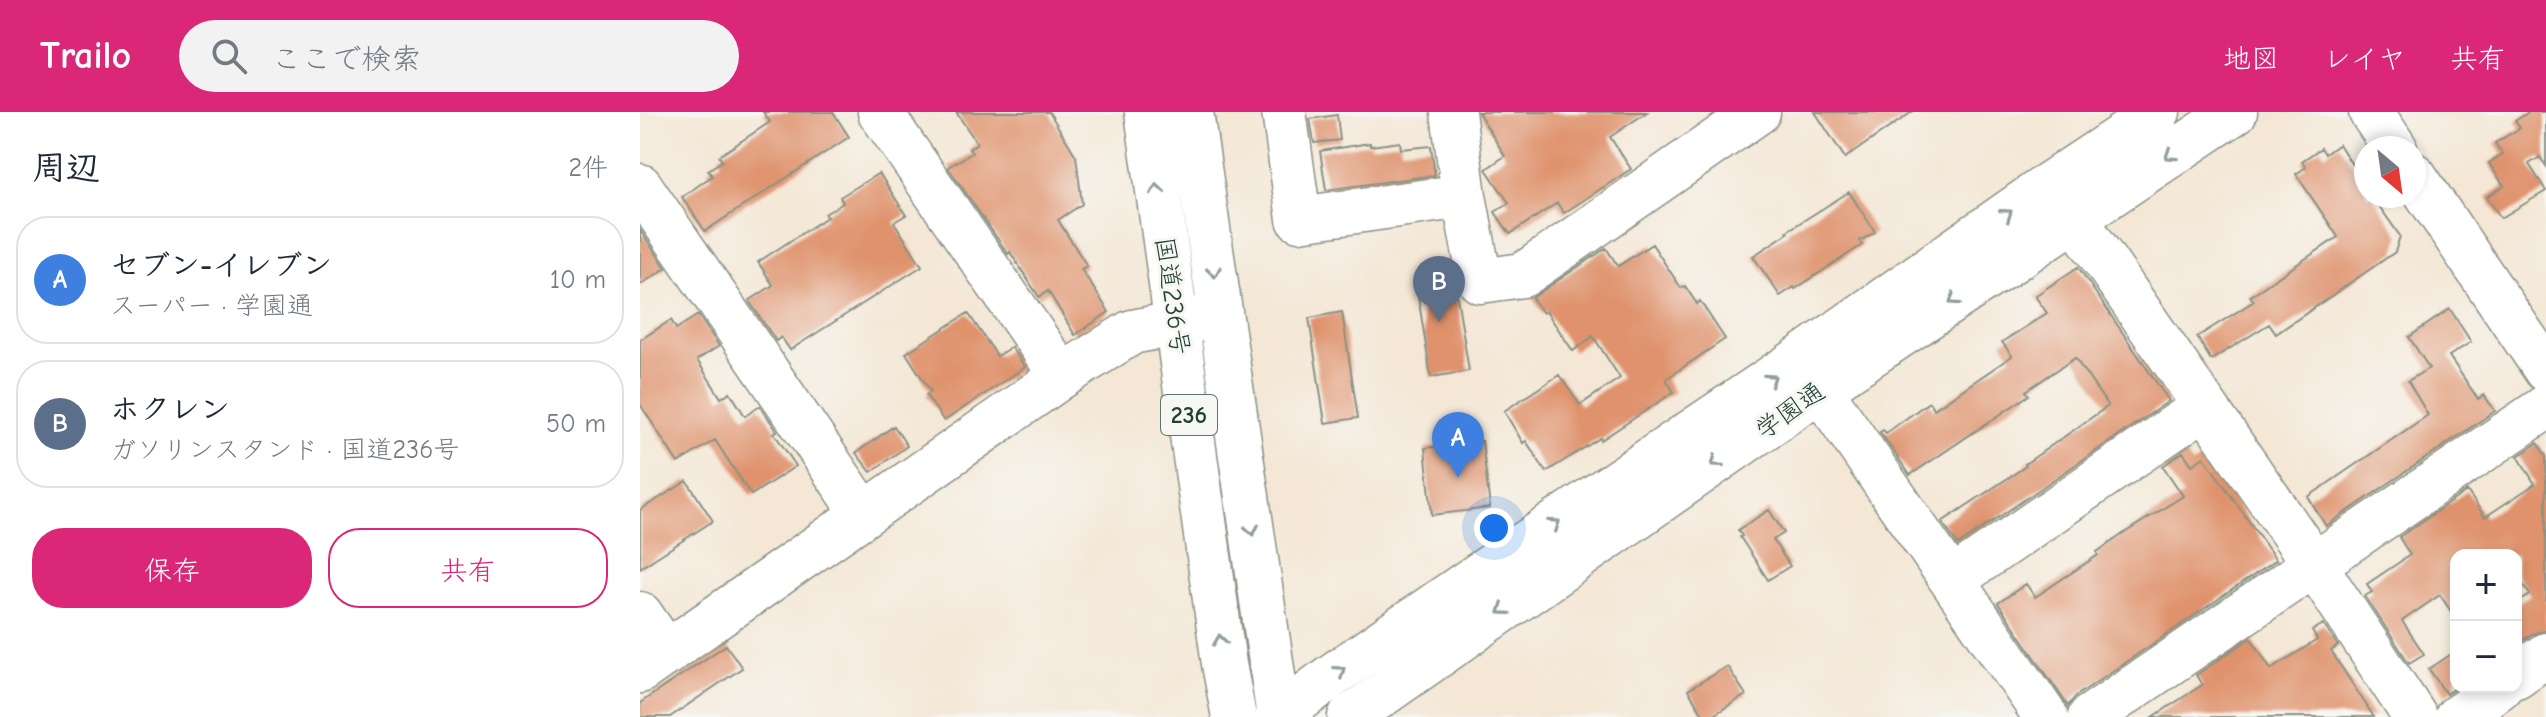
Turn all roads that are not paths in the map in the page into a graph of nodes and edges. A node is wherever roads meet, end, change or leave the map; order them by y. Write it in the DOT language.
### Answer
graph roads {
  1 [pos="880,112"];
  2 [pos="1147,112"];
  3 [pos="1191,112"];
  4 [pos="1284,112"];
  5 [pos="1453,112"];
  6 [pos="1758,112"];
  7 [pos="2158,112"];
  8 [pos="2235,112"];
  9 [pos="2371,112"];
  10 [pos="2387,136"];
  11 [pos="2051,183"];
  12 [pos="640,186"];
  13 [pos="2426,193"];
  14 [pos="1464,196"];
  15 [pos="2074,219"];
  16 [pos="1221,315"];
  17 [pos="1176,322"];
  18 [pos="2546,370"];
  19 [pos="1062,376"];
  20 [pos="1820,389"];
  21 [pos="2204,407"];
  22 [pos="2546,407"];
  23 [pos="864,514"];
  24 [pos="2314,564"];
  25 [pos="1952,580"];
  26 [pos="640,614"];
  27 [pos="2546,655"];
  28 [pos="654,662"];
  29 [pos="2522,672"];
  30 [pos="2491,693"];
  31 [pos="1278,716"];
  32 [pos="1234,717"];
  33 [pos="1350,717"];
  34 [pos="2046,717"];
  35 [pos="2090,717"];
  36 [pos="2415,717"];
  37 [pos="2457,717"];
  1 -- 19 [label="main road"];
  17 -- 2 [label="main road, 国道236号 / 236, one-way"];
  3 -- 16 [label="main road, 国道236号 / 236, one-way"];
  4 -- 14 [label="main road"];
  5 -- 14 [label="main road"];
  6 -- 14 [label="main road"];
  7 -- 11 [label="main road, 学園通"];
  8 -- 15 [label="main road, 学園通, one-way"];
  9 -- 10 [label="main road"];
  11 -- 15 [label="main road"];
  31 -- 11 [label="main road, 学園通, one-way"];
  12 -- 23 [label="main road"];
  13 -- 18 [label="main road"];
  15 -- 20 [label="main road, 学園通, one-way"];
  15 -- 21 [label="main road"];
  16 -- 17 [label="main road"];
  16 -- 31 [label="main road, 国道236号 / 236, one-way"];
  17 -- 19 [label="main road"];
  32 -- 17 [label="main road, 国道236号 / 236, one-way"];
  19 -- 23 [label="main road"];
  20 -- 25 [label="main road"];
  20 -- 33 [label="main road, 学園通, one-way"];
  21 -- 24 [label="main road"];
  21 -- 25 [label="main road"];
  22 -- 24 [label="main road"];
  23 -- 28 [label="main road"];
  24 -- 35 [label="main road"];
  24 -- 36 [label="main road"];
  25 -- 34 [label="main road"];
  26 -- 28 [label="main road"];
  27 -- 29 [label="main road"];
  30 -- 37 [label="main road"];
}
